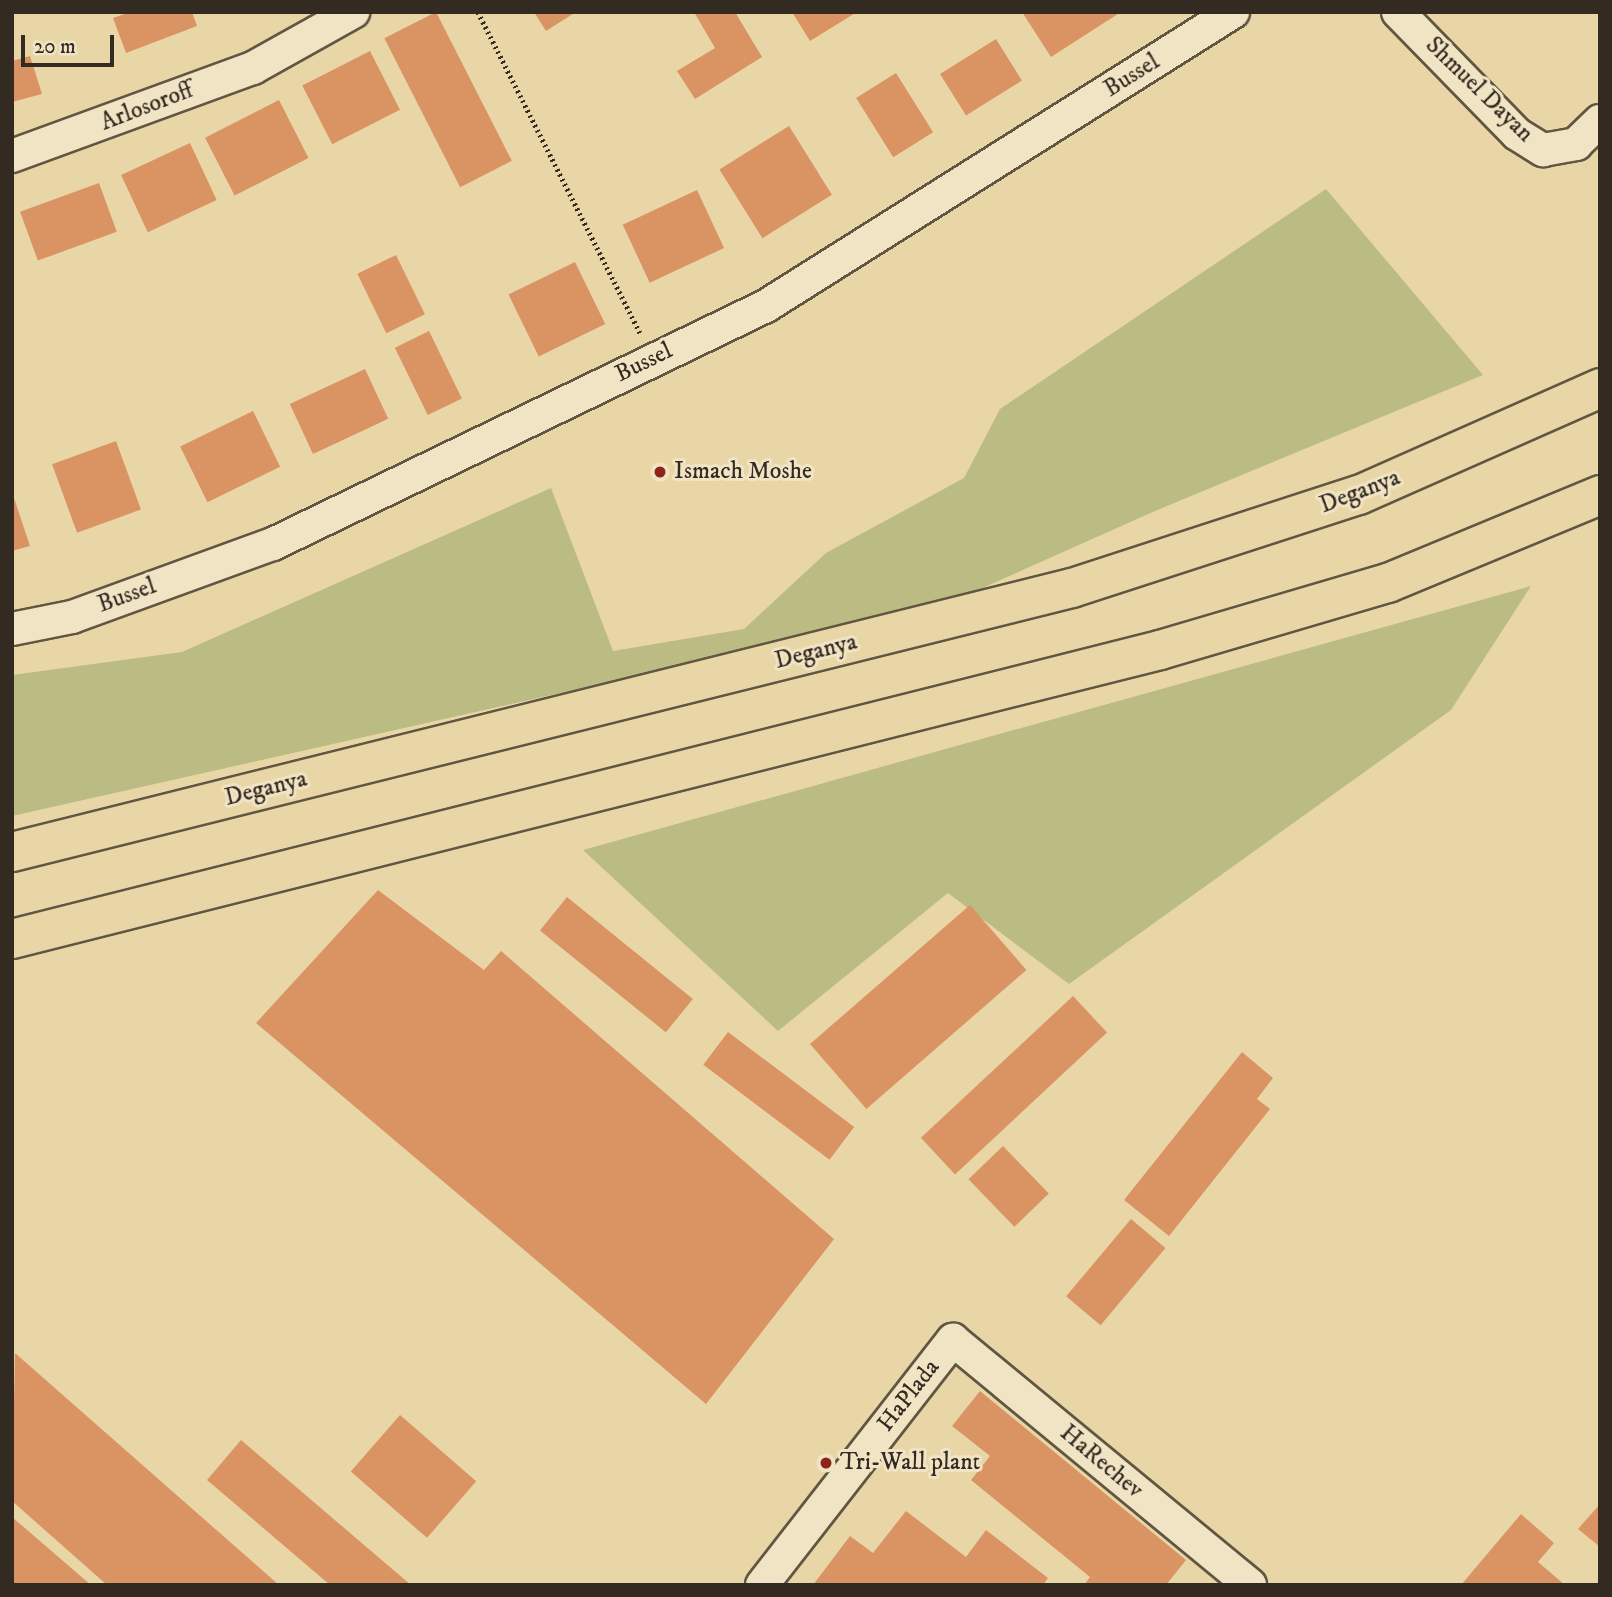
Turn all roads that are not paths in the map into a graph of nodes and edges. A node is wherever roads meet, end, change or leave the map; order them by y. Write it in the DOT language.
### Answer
graph roads {
  1 [pos="353,12"];
  2 [pos="1233,12"];
  3 [pos="1398,12"];
  4 [pos="1600,121"];
  5 [pos="12,156"];
  6 [pos="1600,388"];
  7 [pos="1600,495"];
  8 [pos="12,629"];
  9 [pos="12,852"];
  10 [pos="12,939"];
  11 [pos="953,1340"];
  12 [pos="762,1585"];
  13 [pos="1250,1585"];
  1 -- 5 [label="street, Arlosoroff"];
  2 -- 8 [label="street, Bussel"];
  3 -- 4 [label="street, Shmuel Dayan"];
  6 -- 9 [label="main road, Deganya"];
  7 -- 10 [label="main road"];
  11 -- 12 [label="street, HaPlada"];
  11 -- 13 [label="street, HaRechev"];
}
